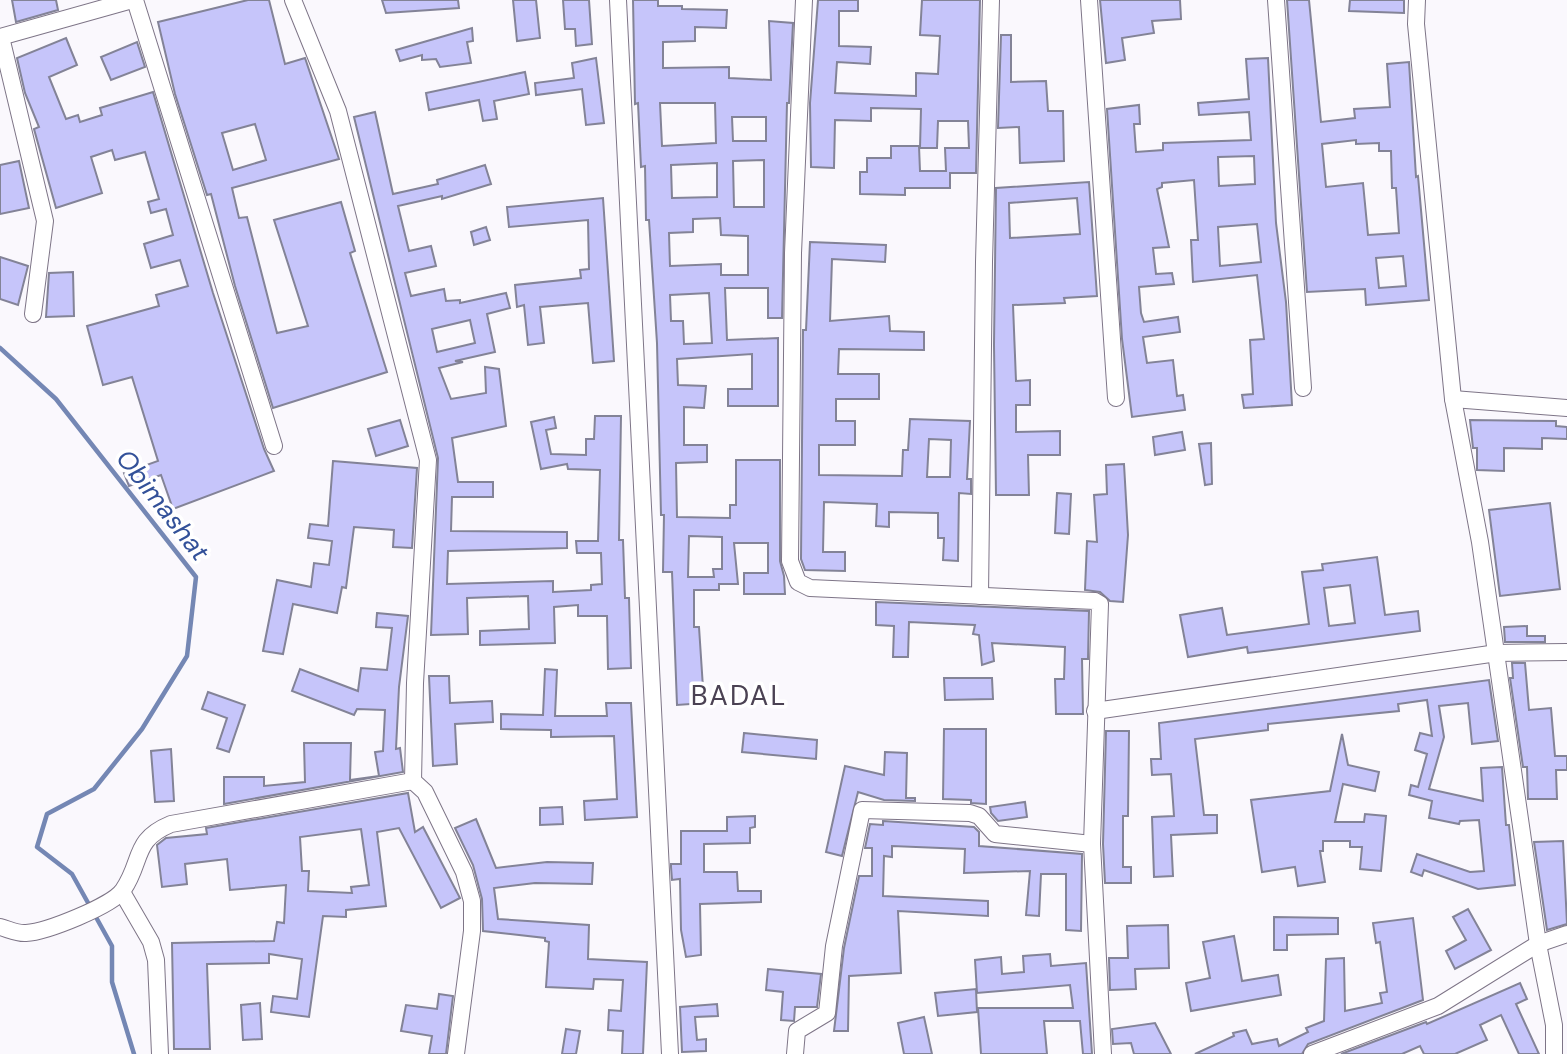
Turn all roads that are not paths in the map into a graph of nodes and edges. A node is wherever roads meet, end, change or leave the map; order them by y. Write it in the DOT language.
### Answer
graph roads {
  1 [pos="134,0"];
  2 [pos="293,0"];
  3 [pos="618,0"];
  4 [pos="804,0"];
  5 [pos="991,0"];
  6 [pos="1089,0"];
  7 [pos="1276,0"];
  8 [pos="1417,0"];
  9 [pos="0,37"];
  10 [pos="33,314"];
  11 [pos="1303,388"];
  12 [pos="1115,398"];
  13 [pos="1453,399"];
  14 [pos="1567,408"];
  15 [pos="274,446"];
  16 [pos="980,596"];
  17 [pos="1567,652"];
  18 [pos="1497,653"];
  19 [pos="1095,711"];
  20 [pos="413,781"];
  21 [pos="1092,844"];
  22 [pos="122,892"];
  23 [pos="0,927"];
  24 [pos="1567,934"];
  25 [pos="1538,944"];
  26 [pos="160,1054"];
  27 [pos="456,1054"];
  28 [pos="670,1054"];
  29 [pos="795,1054"];
  30 [pos="1103,1054"];
  31 [pos="1312,1054"];
  32 [pos="1554,1054"];
  1 -- 9 [label="street"];
  1 -- 15 [label="street"];
  2 -- 20 [label="street"];
  3 -- 28 [label="street"];
  4 -- 16 [label="street"];
  5 -- 16 [label="street"];
  6 -- 12 [label="street"];
  7 -- 11 [label="street"];
  8 -- 13 [label="street"];
  9 -- 10 [label="street"];
  13 -- 14 [label="street"];
  13 -- 18 [label="street"];
  16 -- 19 [label="street"];
  17 -- 18 [label="street"];
  18 -- 19 [label="street"];
  18 -- 25 [label="street"];
  19 -- 21 [label="street"];
  20 -- 22 [label="street"];
  20 -- 27 [label="street"];
  21 -- 29 [label="street"];
  21 -- 30 [label="street"];
  22 -- 23 [label="street"];
  22 -- 26 [label="street"];
  24 -- 25 [label="street"];
  25 -- 31 [label="street"];
  25 -- 32 [label="street"];
}
